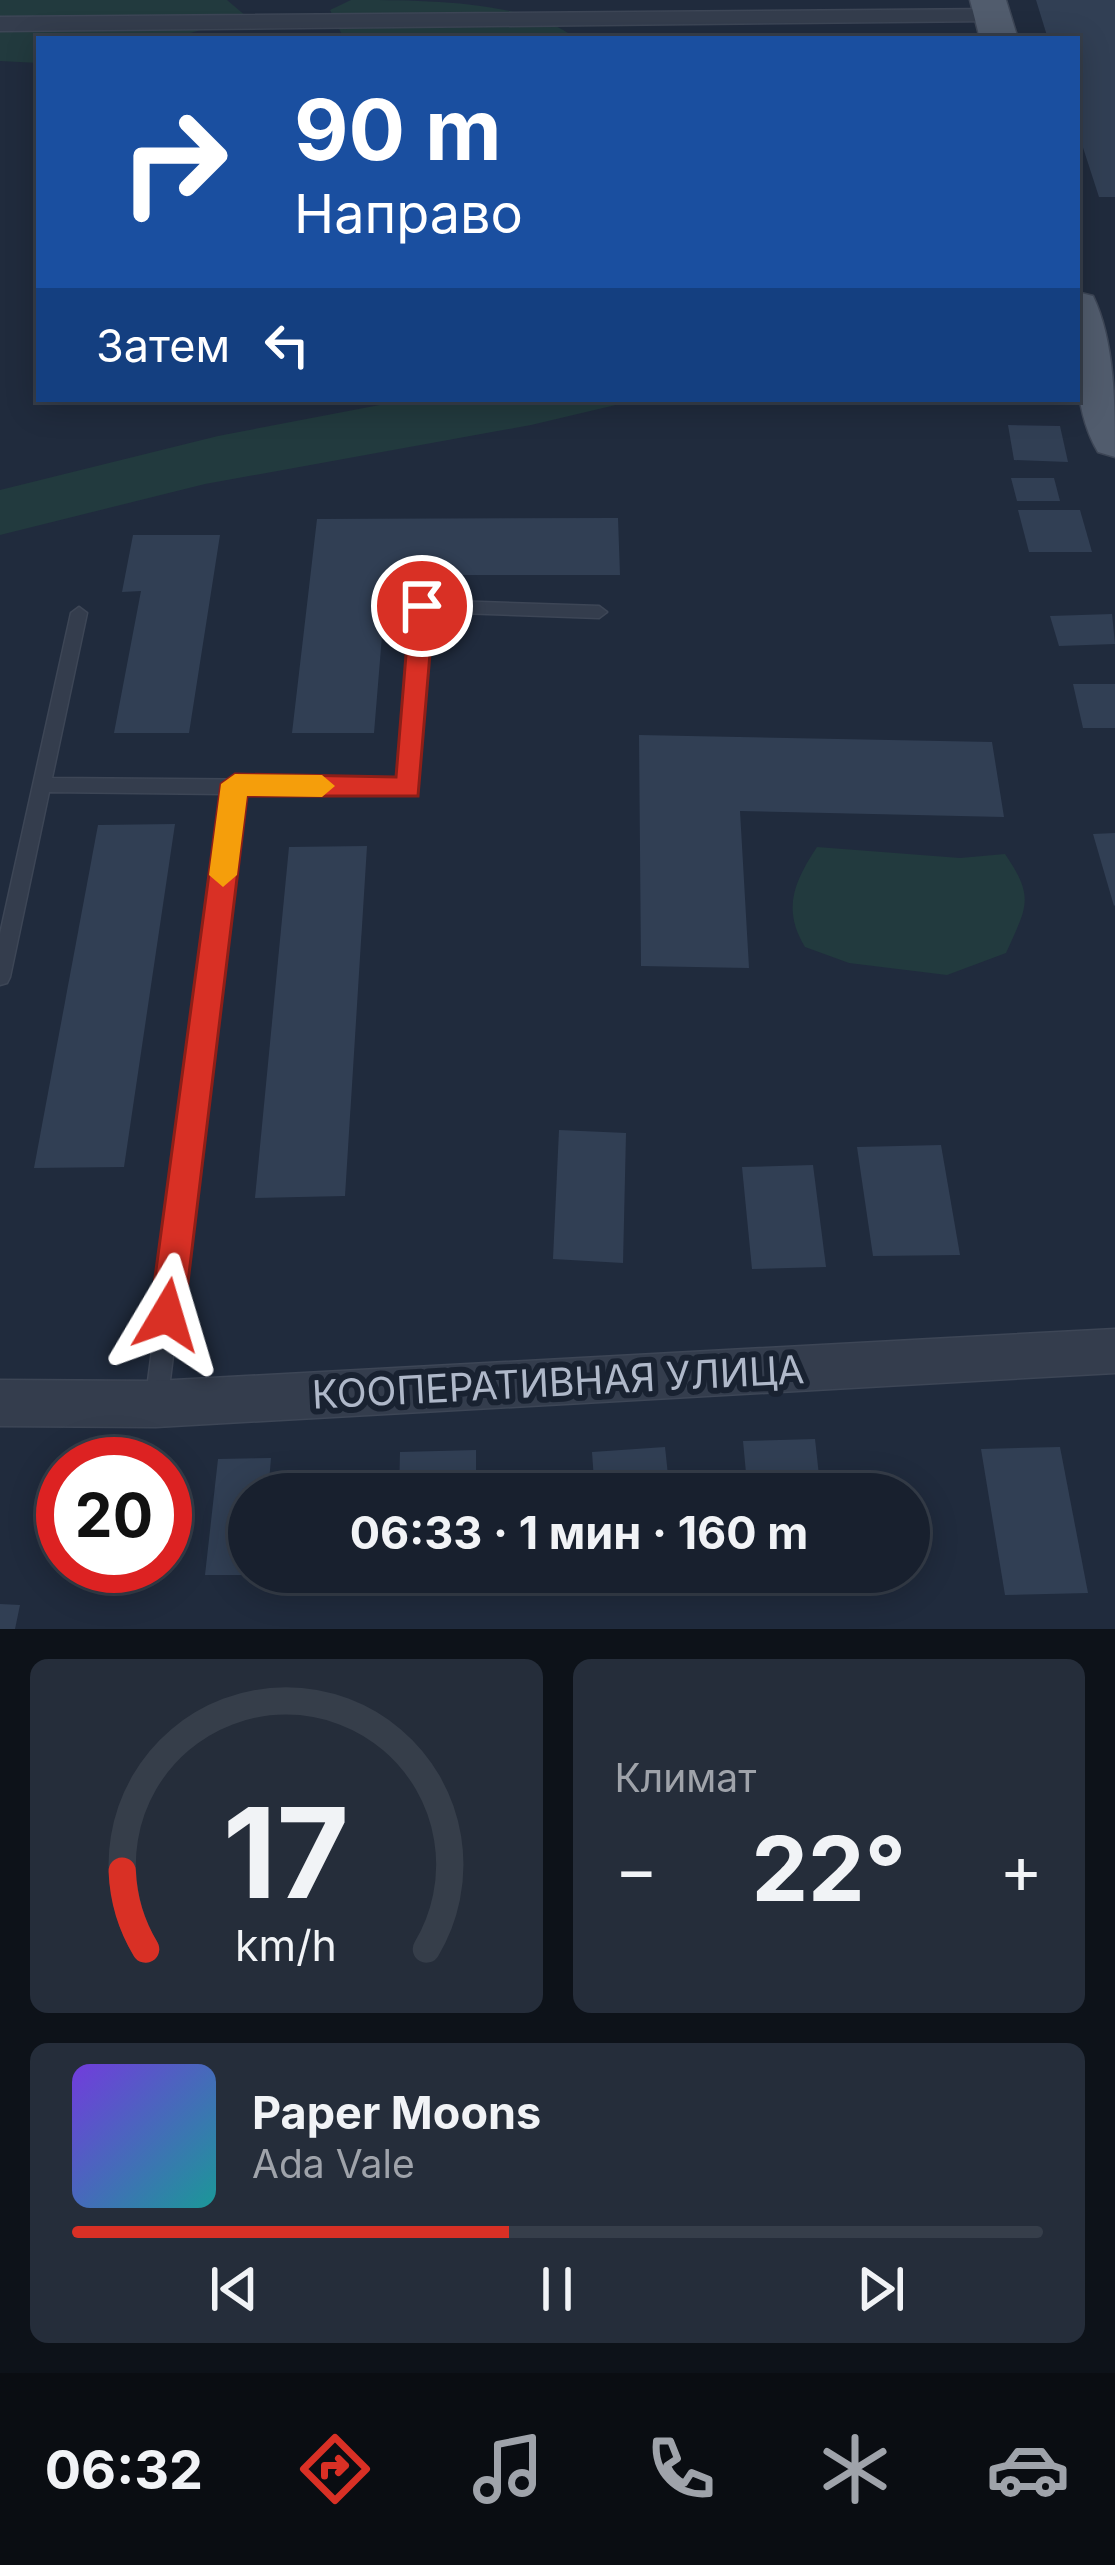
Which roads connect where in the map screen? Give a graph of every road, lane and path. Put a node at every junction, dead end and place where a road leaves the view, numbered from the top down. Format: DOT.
graph roads {
  1 [pos="993,18"];
  2 [pos="0,24"];
  3 [pos="1089,334"];
  4 [pos="1115,441"];
  5 [pos="598,612"];
  6 [pos="79,614"];
  7 [pos="235,784"];
  8 [pos="43,785"];
  9 [pos="0,977"];
  10 [pos="1115,1352"];
  11 [pos="0,1403"];
  12 [pos="156,1404"];
  1 -- 2 [label="street"];
  3 -- 4 [label="main road"];
  5 -- 7 [label="lane"];
  6 -- 8 [label="lane"];
  7 -- 8 [label="lane"];
  7 -- 12 [label="lane"];
  8 -- 9 [label="lane"];
  10 -- 12 [label="street, КООПЕРАТИВНАЯ УЛИЦА"];
  11 -- 12 [label="street, КООПЕРАТИВНАЯ УЛИЦА"];
}
